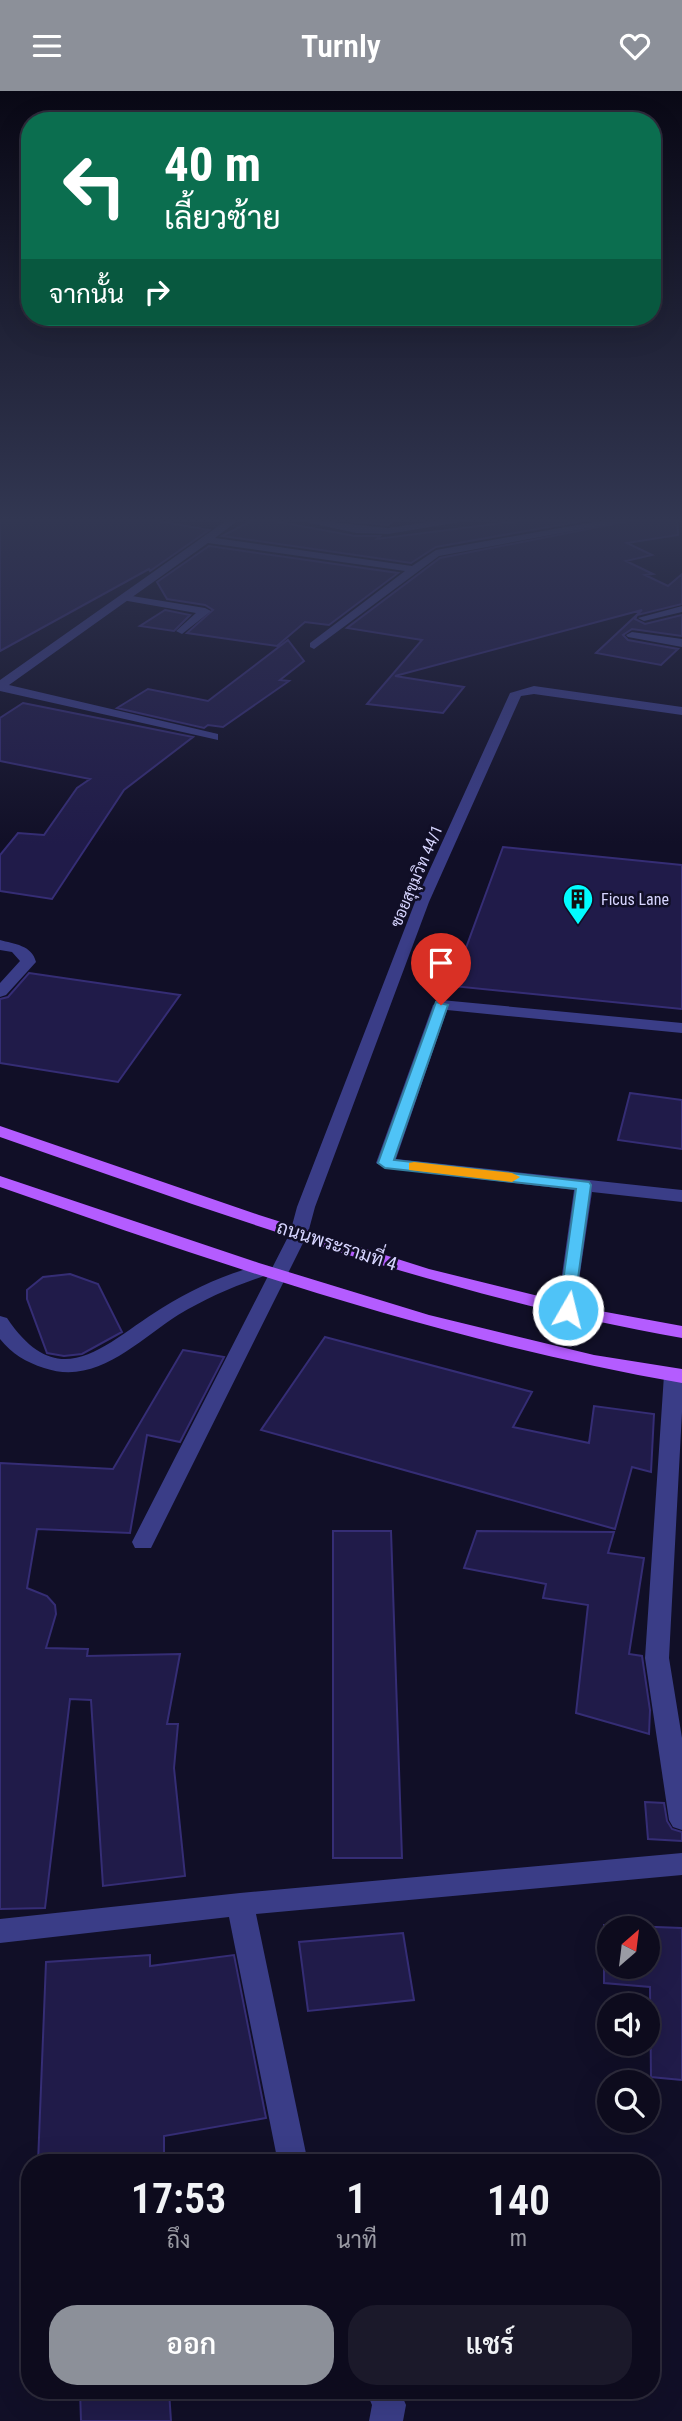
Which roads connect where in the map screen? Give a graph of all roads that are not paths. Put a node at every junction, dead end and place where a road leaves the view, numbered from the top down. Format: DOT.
graph roads {
  1 [pos="87,626"];
  2 [pos="188,626"];
  3 [pos="339,626"];
  4 [pos="182,631"];
  5 [pos="632,635"];
  6 [pos="682,643"];
  7 [pos="314,645"];
  8 [pos="0,687"];
  9 [pos="682,711"];
  10 [pos="213,737"];
  11 [pos="0,945"];
  12 [pos="0,992"];
  13 [pos="682,1028"];
  14 [pos="0,1131"];
  15 [pos="0,1181"];
  16 [pos="584,1185"];
  17 [pos="682,1196"];
  18 [pos="299,1233"];
  19 [pos="270,1274"];
  20 [pos="568,1310"];
  21 [pos="0,1322"];
  22 [pos="682,1332"];
  23 [pos="678,1376"];
  24 [pos="143,1542"];
  25 [pos="682,1820"];
  26 [pos="682,1864"];
  27 [pos="240,1904"];
  28 [pos="0,1931"];
  29 [pos="291,2154"];
  30 [pos="386,2399"];
  31 [pos="386,2421"];
  1 -- 8 [label="street"];
  2 -- 4 [label="street"];
  3 -- 7 [label="street"];
  5 -- 6 [label="street"];
  8 -- 10 [label="street"];
  9 -- 18 [label="street, ซอยสุขุมวิท 44/1"];
  11 -- 12 [label="street"];
  13 -- 16 [label="street"];
  14 -- 18 [label="main road, ถนนพระรามที่ 4"];
  15 -- 19 [label="main road"];
  16 -- 17 [label="street"];
  16 -- 20 [label="street"];
  18 -- 19 [label="street"];
  18 -- 20 [label="main road, ถนนพระรามที่ 4"];
  19 -- 21 [label="street"];
  19 -- 23 [label="main road"];
  19 -- 24 [label="street"];
  20 -- 22 [label="main road, ถนนพระรามที่ 4"];
  23 -- 25 [label="street"];
  26 -- 27 [label="street"];
  27 -- 28 [label="street"];
  27 -- 29 [label="street"];
  30 -- 31 [label="street"];
}
